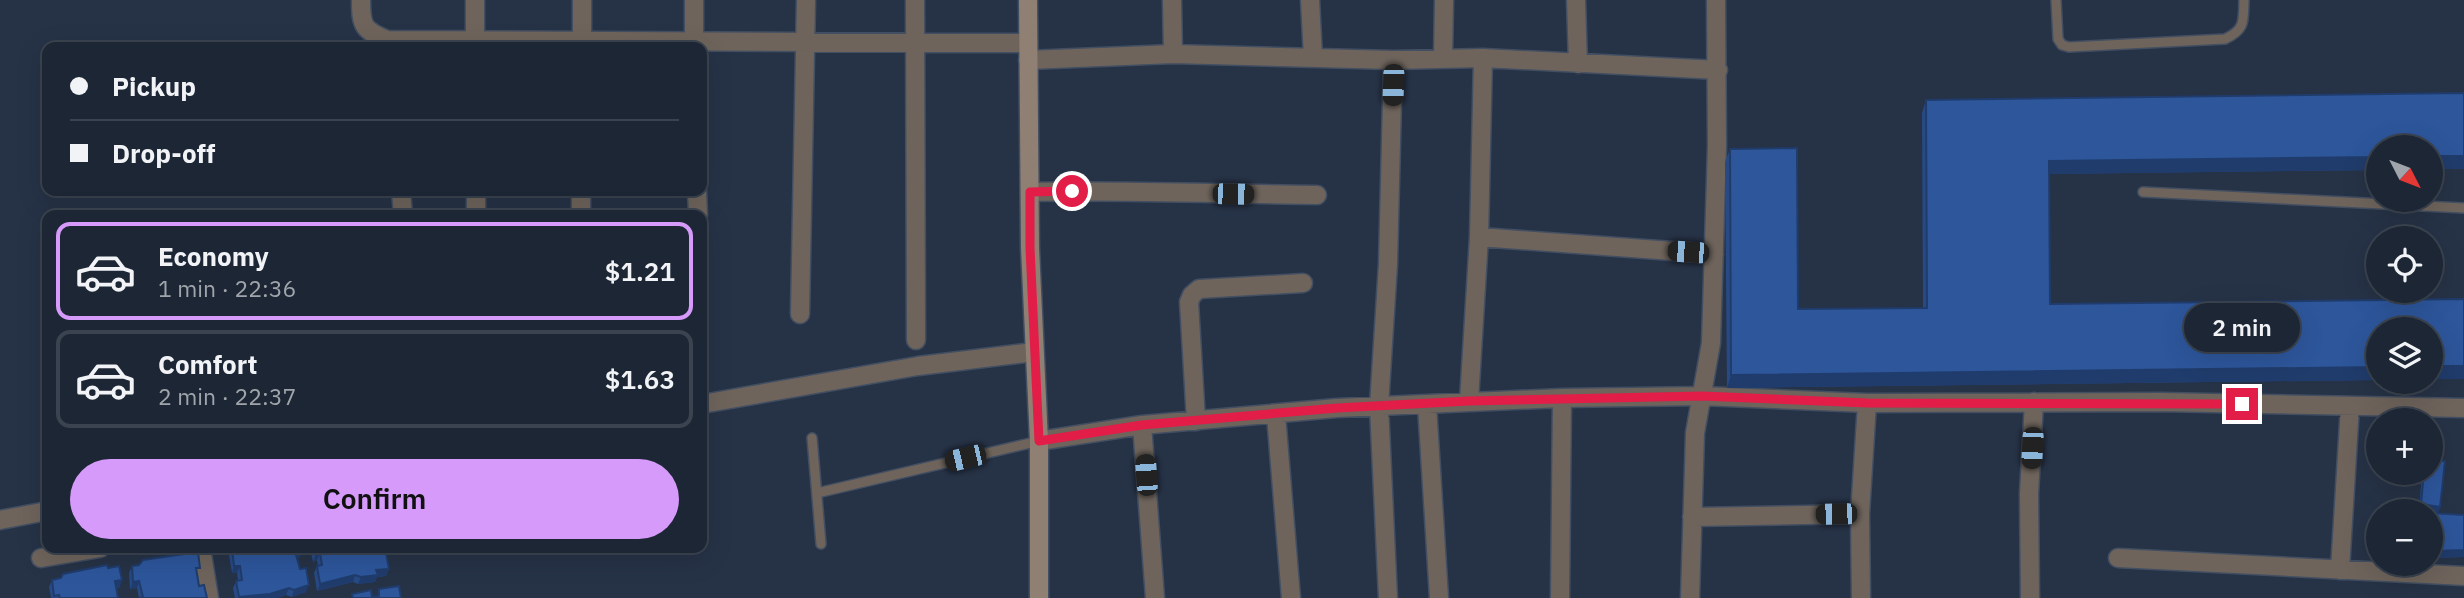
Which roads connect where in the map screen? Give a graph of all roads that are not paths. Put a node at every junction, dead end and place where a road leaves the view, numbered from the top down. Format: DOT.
graph roads {
  1 [pos="361,0"];
  2 [pos="475,0"];
  3 [pos="582,0"];
  4 [pos="694,0"];
  5 [pos="806,0"];
  6 [pos="915,0"];
  7 [pos="1028,0"];
  8 [pos="1172,0"];
  9 [pos="1310,0"];
  10 [pos="1444,0"];
  11 [pos="1576,0"];
  12 [pos="1716,0"];
  13 [pos="2056,0"];
  14 [pos="2244,0"];
  15 [pos="386,42"];
  16 [pos="475,42"];
  17 [pos="582,42"];
  18 [pos="694,42"];
  19 [pos="806,42"];
  20 [pos="915,42"];
  21 [pos="707,44"];
  22 [pos="1028,51"];
  23 [pos="1173,54"];
  24 [pos="1313,57"];
  25 [pos="1483,58"];
  26 [pos="1443,59"];
  27 [pos="1393,60"];
  28 [pos="1578,64"];
  29 [pos="1718,70"];
  30 [pos="1030,192"];
  31 [pos="2143,192"];
  32 [pos="1317,195"];
  33 [pos="2464,208"];
  34 [pos="1479,236"];
  35 [pos="1714,254"];
  36 [pos="1303,283"];
  37 [pos="800,314"];
  38 [pos="916,340"];
  39 [pos="1034,352"];
  40 [pos="1702,396"];
  41 [pos="1562,398"];
  42 [pos="1469,401"];
  43 [pos="2034,402"];
  44 [pos="707,403"];
  45 [pos="1867,403"];
  46 [pos="1427,405"];
  47 [pos="1379,406"];
  48 [pos="2350,406"];
  49 [pos="2464,408"];
  50 [pos="1276,415"];
  51 [pos="1196,421"];
  52 [pos="1142,425"];
  53 [pos="812,438"];
  54 [pos="1039,441"];
  55 [pos="817,492"];
  56 [pos="42,512"];
  57 [pos="1860,514"];
  58 [pos="1692,517"];
  59 [pos="0,520"];
  60 [pos="821,544"];
  61 [pos="70,553"];
  62 [pos="202,553"];
  63 [pos="41,558"];
  64 [pos="2118,558"];
  65 [pos="2340,570"];
  66 [pos="2464,576"];
  67 [pos="209,598"];
  68 [pos="1039,598"];
  69 [pos="1155,598"];
  70 [pos="1291,598"];
  71 [pos="1388,598"];
  72 [pos="1439,598"];
  73 [pos="1559,598"];
  74 [pos="1690,598"];
  75 [pos="1861,598"];
  76 [pos="2030,598"];
  1 -- 15 [label="street"];
  2 -- 16 [label="street"];
  3 -- 17 [label="street"];
  4 -- 18 [label="street"];
  5 -- 19 [label="street"];
  6 -- 20 [label="street"];
  7 -- 22 [label="street"];
  8 -- 23 [label="street"];
  9 -- 24 [label="street"];
  10 -- 26 [label="street"];
  11 -- 28 [label="street"];
  12 -- 29 [label="street"];
  13 -- 14 [label="lane"];
  19 -- 20 [label="street"];
  19 -- 21 [label="street"];
  19 -- 37 [label="street"];
  20 -- 22 [label="street"];
  20 -- 38 [label="street"];
  22 -- 23 [label="street"];
  22 -- 30 [label="street"];
  23 -- 24 [label="street"];
  24 -- 27 [label="street"];
  25 -- 26 [label="street"];
  25 -- 28 [label="street"];
  25 -- 34 [label="street"];
  26 -- 27 [label="street"];
  27 -- 47 [label="street"];
  28 -- 29 [label="street"];
  29 -- 35 [label="street"];
  30 -- 32 [label="street"];
  30 -- 39 [label="street"];
  31 -- 33 [label="lane"];
  34 -- 35 [label="street"];
  34 -- 42 [label="street"];
  35 -- 40 [label="street"];
  36 -- 51 [label="street"];
  39 -- 44 [label="street"];
  39 -- 54 [label="street"];
  40 -- 41 [label="street"];
  40 -- 45 [label="street"];
  40 -- 58 [label="street"];
  41 -- 42 [label="street"];
  41 -- 73 [label="street"];
  42 -- 46 [label="street"];
  43 -- 45 [label="street"];
  43 -- 48 [label="street"];
  43 -- 76 [label="street"];
  45 -- 57 [label="street"];
  46 -- 47 [label="street"];
  46 -- 72 [label="street"];
  47 -- 50 [label="street"];
  47 -- 71 [label="street"];
  48 -- 49 [label="street"];
  48 -- 65 [label="street"];
  50 -- 51 [label="street"];
  50 -- 70 [label="street"];
  51 -- 52 [label="street"];
  52 -- 54 [label="street"];
  52 -- 69 [label="street"];
  53 -- 55 [label="lane"];
  54 -- 55 [label="lane"];
  54 -- 68 [label="street"];
  55 -- 60 [label="lane"];
  56 -- 59 [label="street"];
  57 -- 58 [label="street"];
  57 -- 75 [label="street"];
  58 -- 74 [label="street"];
  61 -- 63 [label="street"];
  62 -- 67 [label="street"];
  64 -- 65 [label="street"];
  65 -- 66 [label="street"];
}
